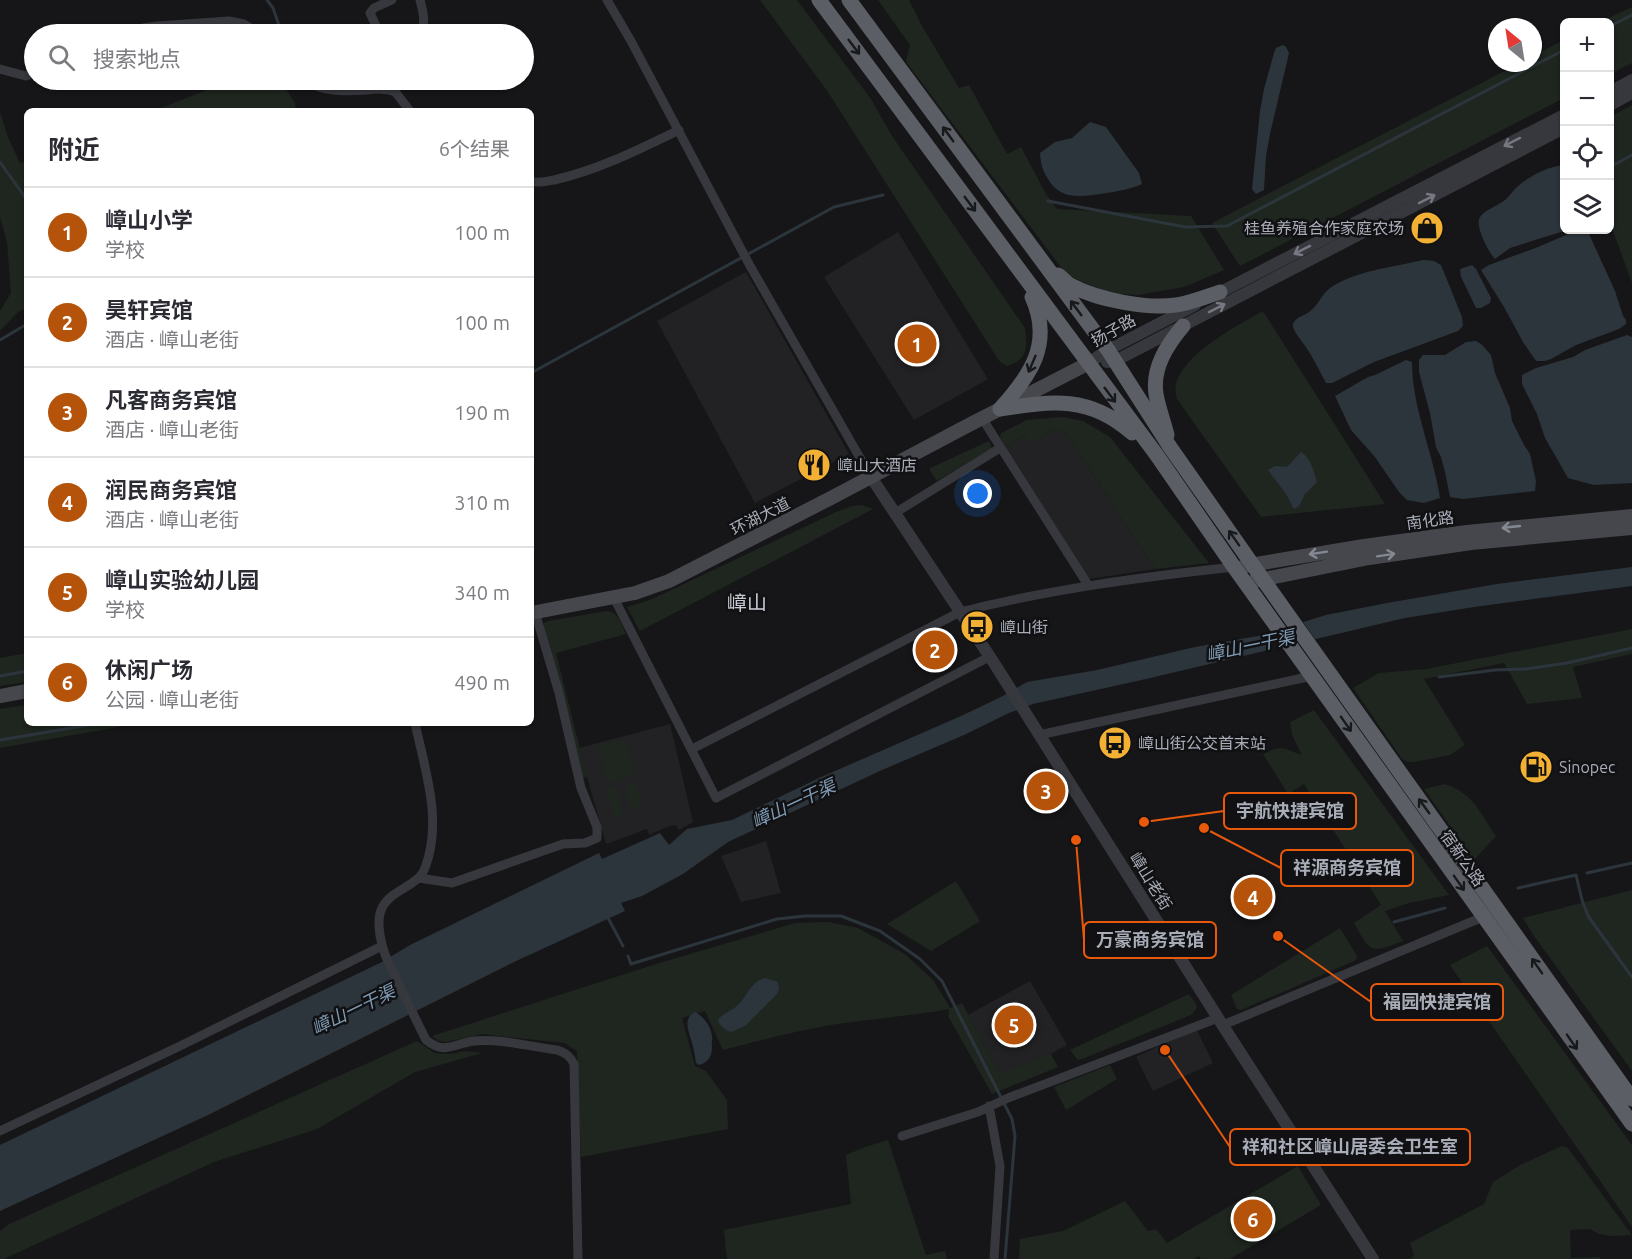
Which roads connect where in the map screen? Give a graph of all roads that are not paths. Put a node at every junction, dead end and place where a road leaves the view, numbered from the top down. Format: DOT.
graph roads {
  1 [pos="392,0"];
  2 [pos="420,0"];
  3 [pos="607,0"];
  4 [pos="819,0"];
  5 [pos="849,0"];
  6 [pos="187,24"];
  7 [pos="244,24"];
  8 [pos="375,24"];
  9 [pos="423,24"];
  10 [pos="0,69"];
  11 [pos="24,75"];
  12 [pos="1632,80"];
  13 [pos="330,90"];
  14 [pos="367,90"];
  15 [pos="391,90"];
  16 [pos="1614,90"];
  17 [pos="396,92"];
  18 [pos="1632,93"];
  19 [pos="1614,103"];
  20 [pos="408,108"];
  21 [pos="1560,117"];
  22 [pos="679,130"];
  23 [pos="1560,130"];
  24 [pos="534,183"];
  25 [pos="1039,258"];
  26 [pos="1019,270"];
  27 [pos="1220,292"];
  28 [pos="1183,326"];
  29 [pos="1111,356"];
  30 [pos="1088,364"];
  31 [pos="1000,409"];
  32 [pos="982,418"];
  33 [pos="1170,447"];
  34 [pos="1000,448"];
  35 [pos="1156,454"];
  36 [pos="872,477"];
  37 [pos="895,513"];
  38 [pos="1632,516"];
  39 [pos="1632,528"];
  40 [pos="1252,564"];
  41 [pos="1234,567"];
  42 [pos="1263,579"];
  43 [pos="1246,582"];
  44 [pos="1088,585"];
  45 [pos="614,598"];
  46 [pos="1273,607"];
  47 [pos="960,612"];
  48 [pos="534,613"];
  49 [pos="534,616"];
  50 [pos="992,660"];
  51 [pos="1319,672"];
  52 [pos="24,692"];
  53 [pos="0,696"];
  54 [pos="416,726"];
  55 [pos="1036,731"];
  56 [pos="692,750"];
  57 [pos="419,878"];
  58 [pos="1483,917"];
  59 [pos="383,949"];
  60 [pos="1220,1021"];
  61 [pos="1632,1099"];
  62 [pos="989,1106"];
  63 [pos="1632,1124"];
  64 [pos="0,1131"];
  65 [pos="902,1136"];
  66 [pos="578,1259"];
  67 [pos="994,1259"];
  68 [pos="1373,1259"];
  1 -- 8 [label="street"];
  2 -- 9 [label="street"];
  3 -- 22 [label="street"];
  4 -- 26 [label="highway, one-way"];
  25 -- 5 [label="highway, one-way"];
  6 -- 7 [label="street"];
  10 -- 11 [label="street"];
  12 -- 16 [label="street"];
  13 -- 14 [label="street"];
  15 -- 17 [label="street"];
  17 -- 20 [label="street"];
  18 -- 19 [label="street"];
  21 -- 27 [label="street, 扬子路, one-way"];
  22 -- 24 [label="street"];
  22 -- 36 [label="street"];
  28 -- 23 [label="street, 扬子路, one-way"];
  25 -- 27 [label="highway"];
  29 -- 25 [label="highway, one-way"];
  26 -- 30 [label="highway"];
  26 -- 31 [label="highway, one-way"];
  27 -- 29 [label="street, 扬子路"];
  28 -- 29 [label="street, 扬子路"];
  28 -- 33 [label="highway"];
  29 -- 30 [label="street, 扬子路"];
  29 -- 33 [label="highway"];
  30 -- 31 [label="main road, 环湖大道"];
  30 -- 35 [label="highway, one-way"];
  31 -- 32 [label="main road, 环湖大道"];
  31 -- 35 [label="highway"];
  32 -- 34 [label="street"];
  32 -- 36 [label="main road, 环湖大道"];
  40 -- 33 [label="highway, one-way"];
  34 -- 37 [label="street"];
  34 -- 44 [label="street"];
  35 -- 41 [label="highway"];
  36 -- 37 [label="street, 嶂山老街"];
  36 -- 45 [label="main road, 环湖大道"];
  37 -- 47 [label="street, 嶂山老街"];
  38 -- 40 [label="main road, 南化路, one-way"];
  42 -- 39 [label="main road, 南化路, one-way"];
  40 -- 41 [label="main road, 南化路"];
  40 -- 42 [label="highway"];
  41 -- 43 [label="highway"];
  41 -- 44 [label="street"];
  42 -- 43 [label="main road, 南化路"];
  42 -- 46 [label="highway"];
  43 -- 46 [label="highway"];
  44 -- 47 [label="street"];
  45 -- 48 [label="main road, 环湖大道"];
  45 -- 56 [label="street"];
  46 -- 51 [label="highway, 宿新公路"];
  47 -- 50 [label="street, 嶂山老街"];
  47 -- 56 [label="street"];
  49 -- 57 [label="street"];
  50 -- 55 [label="street, 嶂山老街"];
  50 -- 56 [label="street"];
  51 -- 55 [label="street"];
  51 -- 58 [label="highway, 宿新公路, one-way"];
  61 -- 51 [label="highway, 宿新公路, one-way"];
  52 -- 53 [label="main road"];
  54 -- 57 [label="street"];
  55 -- 60 [label="street, 嶂山老街"];
  57 -- 59 [label="street"];
  58 -- 60 [label="street"];
  58 -- 63 [label="highway, 宿新公路, one-way"];
  59 -- 64 [label="street"];
  59 -- 66 [label="street"];
  60 -- 62 [label="street"];
  60 -- 68 [label="street, 嶂山老街"];
  62 -- 65 [label="street"];
  62 -- 67 [label="street"];
}
